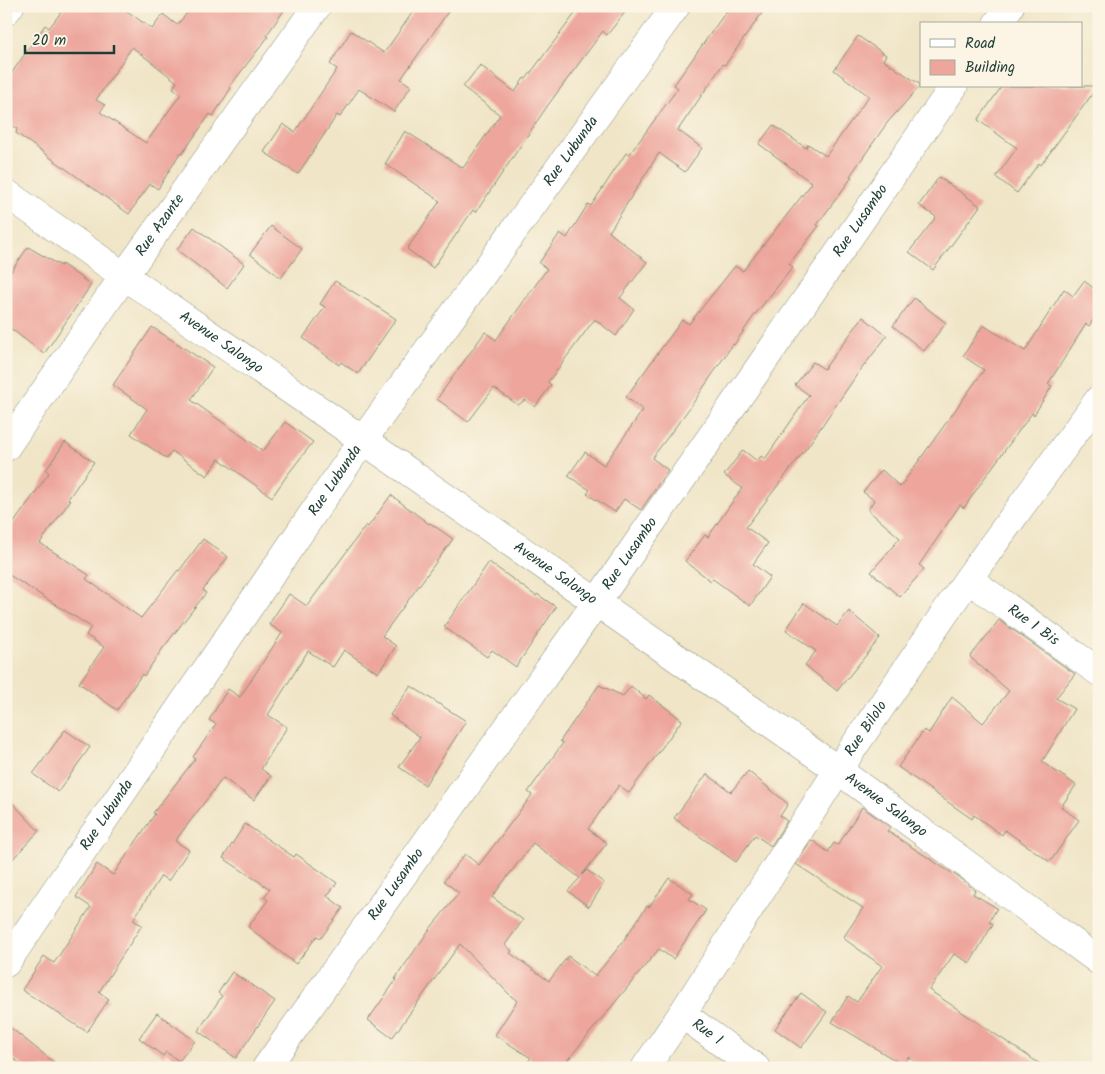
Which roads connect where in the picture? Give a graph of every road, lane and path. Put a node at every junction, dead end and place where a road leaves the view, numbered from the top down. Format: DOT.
graph roads {
  1 [pos="10,6"];
  2 [pos="317,6"];
  3 [pos="676,6"];
  4 [pos="1010,6"];
  5 [pos="6,11"];
  6 [pos="999,22"];
  7 [pos="953,88"];
  8 [pos="6,193"];
  9 [pos="124,276"];
  10 [pos="1096,407"];
  11 [pos="364,440"];
  12 [pos="6,447"];
  13 [pos="968,579"];
  14 [pos="596,603"];
  15 [pos="1099,672"];
  16 [pos="838,770"];
  17 [pos="1099,960"];
  18 [pos="6,963"];
  19 [pos="682,1014"];
  20 [pos="266,1068"];
  21 [pos="645,1068"];
  22 [pos="756,1068"];
  1 -- 5 [label="street"];
  2 -- 9 [label="street, Rue Azante"];
  3 -- 11 [label="street, Rue Lubunda"];
  4 -- 6 [label="street"];
  7 -- 14 [label="street, Rue Lusambo"];
  8 -- 9 [label="street, Avenue Salongo"];
  9 -- 11 [label="street, Avenue Salongo"];
  9 -- 12 [label="street, Rue Azante"];
  10 -- 13 [label="street, Rue Bilolo"];
  11 -- 14 [label="street, Avenue Salongo"];
  11 -- 18 [label="street, Rue Lubunda"];
  13 -- 15 [label="street, Rue 1 Bis"];
  13 -- 16 [label="street, Rue Bilolo"];
  14 -- 16 [label="street, Avenue Salongo"];
  14 -- 20 [label="street, Rue Lusambo"];
  16 -- 17 [label="street, Avenue Salongo"];
  16 -- 19 [label="street, Rue Bilolo"];
  19 -- 21 [label="street, Rue Bilolo"];
  19 -- 22 [label="street, Rue 1"];
}
